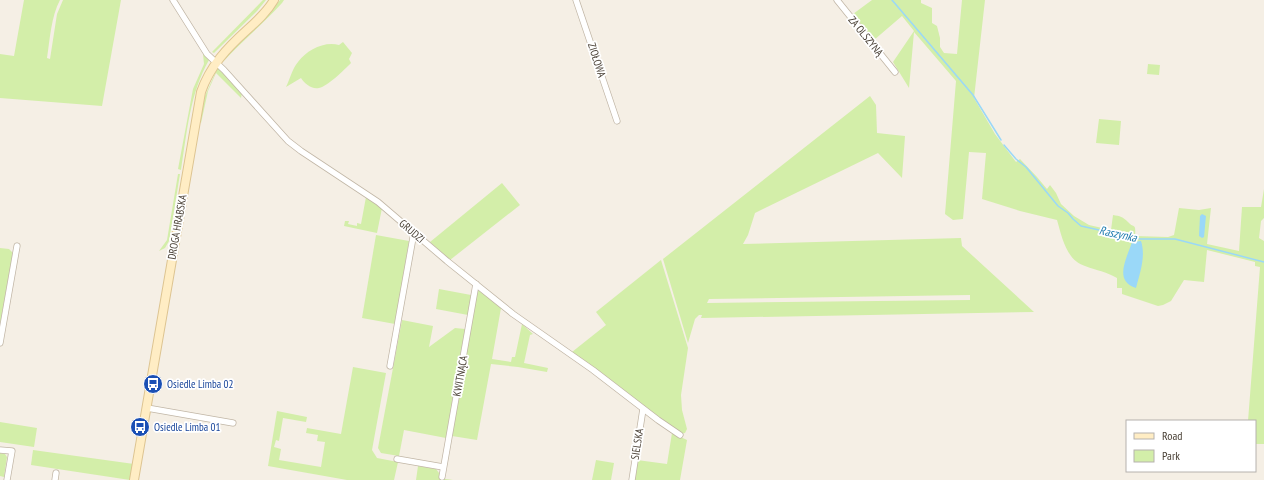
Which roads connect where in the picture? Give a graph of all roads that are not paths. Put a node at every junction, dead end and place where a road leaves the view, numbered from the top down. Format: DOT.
graph roads {
  1 [pos="173,0"];
  2 [pos="274,0"];
  3 [pos="576,0"];
  4 [pos="837,0"];
  5 [pos="216,62"];
  6 [pos="895,72"];
  7 [pos="617,121"];
  8 [pos="414,232"];
  9 [pos="17,246"];
  10 [pos="476,284"];
  11 [pos="0,343"];
  12 [pos="390,366"];
  13 [pos="147,408"];
  14 [pos="642,409"];
  15 [pos="233,423"];
  16 [pos="680,435"];
  17 [pos="0,450"];
  18 [pos="397,458"];
  19 [pos="443,467"];
  20 [pos="56,473"];
  21 [pos="442,477"];
  22 [pos="7,480"];
  23 [pos="55,480"];
  24 [pos="134,480"];
  25 [pos="632,480"];
  1 -- 5 [label="street, GRUDZI"];
  2 -- 5 [label="street, DROGA HRABSKA"];
  3 -- 7 [label="street, ZIOŁOWA"];
  4 -- 6 [label="street, ZA OLSZYNĄ"];
  5 -- 8 [label="street, GRUDZI"];
  5 -- 13 [label="street, DROGA HRABSKA"];
  8 -- 10 [label="street, GRUDZI"];
  8 -- 12 [label="street"];
  9 -- 11 [label="street"];
  10 -- 14 [label="street, GRUDZI"];
  10 -- 19 [label="street, KWITNĄCA"];
  13 -- 15 [label="street"];
  13 -- 24 [label="street, DROGA HRABSKA"];
  14 -- 16 [label="street, GRUDZI"];
  14 -- 25 [label="street, SIELSKA"];
  17 -- 22 [label="street"];
  18 -- 19 [label="street"];
  19 -- 21 [label="street, KWITNĄCA"];
  20 -- 23 [label="street"];
}
